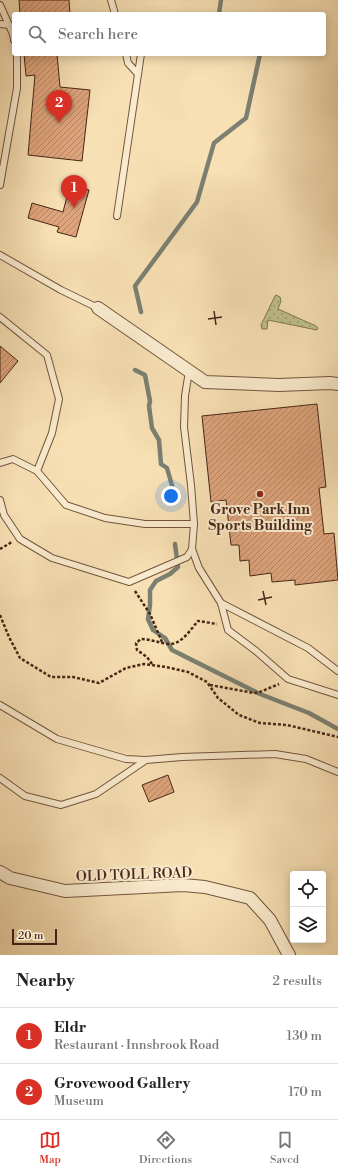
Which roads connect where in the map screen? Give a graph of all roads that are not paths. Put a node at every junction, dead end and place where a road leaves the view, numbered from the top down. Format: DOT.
graph roads {
  1 [pos="111,0"];
  2 [pos="0,5"];
  3 [pos="114,12"];
  4 [pos="0,24"];
  5 [pos="9,25"];
  6 [pos="12,34"];
  7 [pos="16,56"];
  8 [pos="126,56"];
  9 [pos="141,56"];
  10 [pos="138,74"];
  11 [pos="0,185"];
  12 [pos="117,216"];
  13 [pos="0,255"];
  14 [pos="98,308"];
  15 [pos="0,317"];
  16 [pos="189,371"];
  17 [pos="335,381"];
  18 [pos="0,462"];
  19 [pos="37,471"];
  20 [pos="0,500"];
  21 [pos="2,515"];
  22 [pos="194,524"];
  23 [pos="192,549"];
  24 [pos="221,603"];
  25 [pos="338,671"];
  26 [pos="338,695"];
  27 [pos="0,705"];
  28 [pos="146,760"];
  29 [pos="338,772"];
  30 [pos="0,778"];
  31 [pos="0,872"];
  32 [pos="289,955"];
  1 -- 3 [label="lane"];
  2 -- 5 [label="lane"];
  4 -- 5 [label="lane"];
  5 -- 6 [label="lane"];
  7 -- 11 [label="lane"];
  8 -- 10 [label="lane"];
  9 -- 10 [label="lane"];
  10 -- 12 [label="lane"];
  13 -- 14 [label="lane"];
  14 -- 16 [label="street"];
  15 -- 19 [label="lane"];
  16 -- 17 [label="street"];
  16 -- 22 [label="lane"];
  18 -- 19 [label="lane"];
  19 -- 22 [label="lane"];
  20 -- 21 [label="lane"];
  21 -- 23 [label="lane"];
  22 -- 23 [label="lane"];
  23 -- 24 [label="lane"];
  24 -- 25 [label="lane"];
  24 -- 26 [label="lane"];
  27 -- 28 [label="lane"];
  28 -- 29 [label="lane"];
  28 -- 30 [label="lane"];
  31 -- 32 [label="street, OLD TOLL ROAD"];
}
